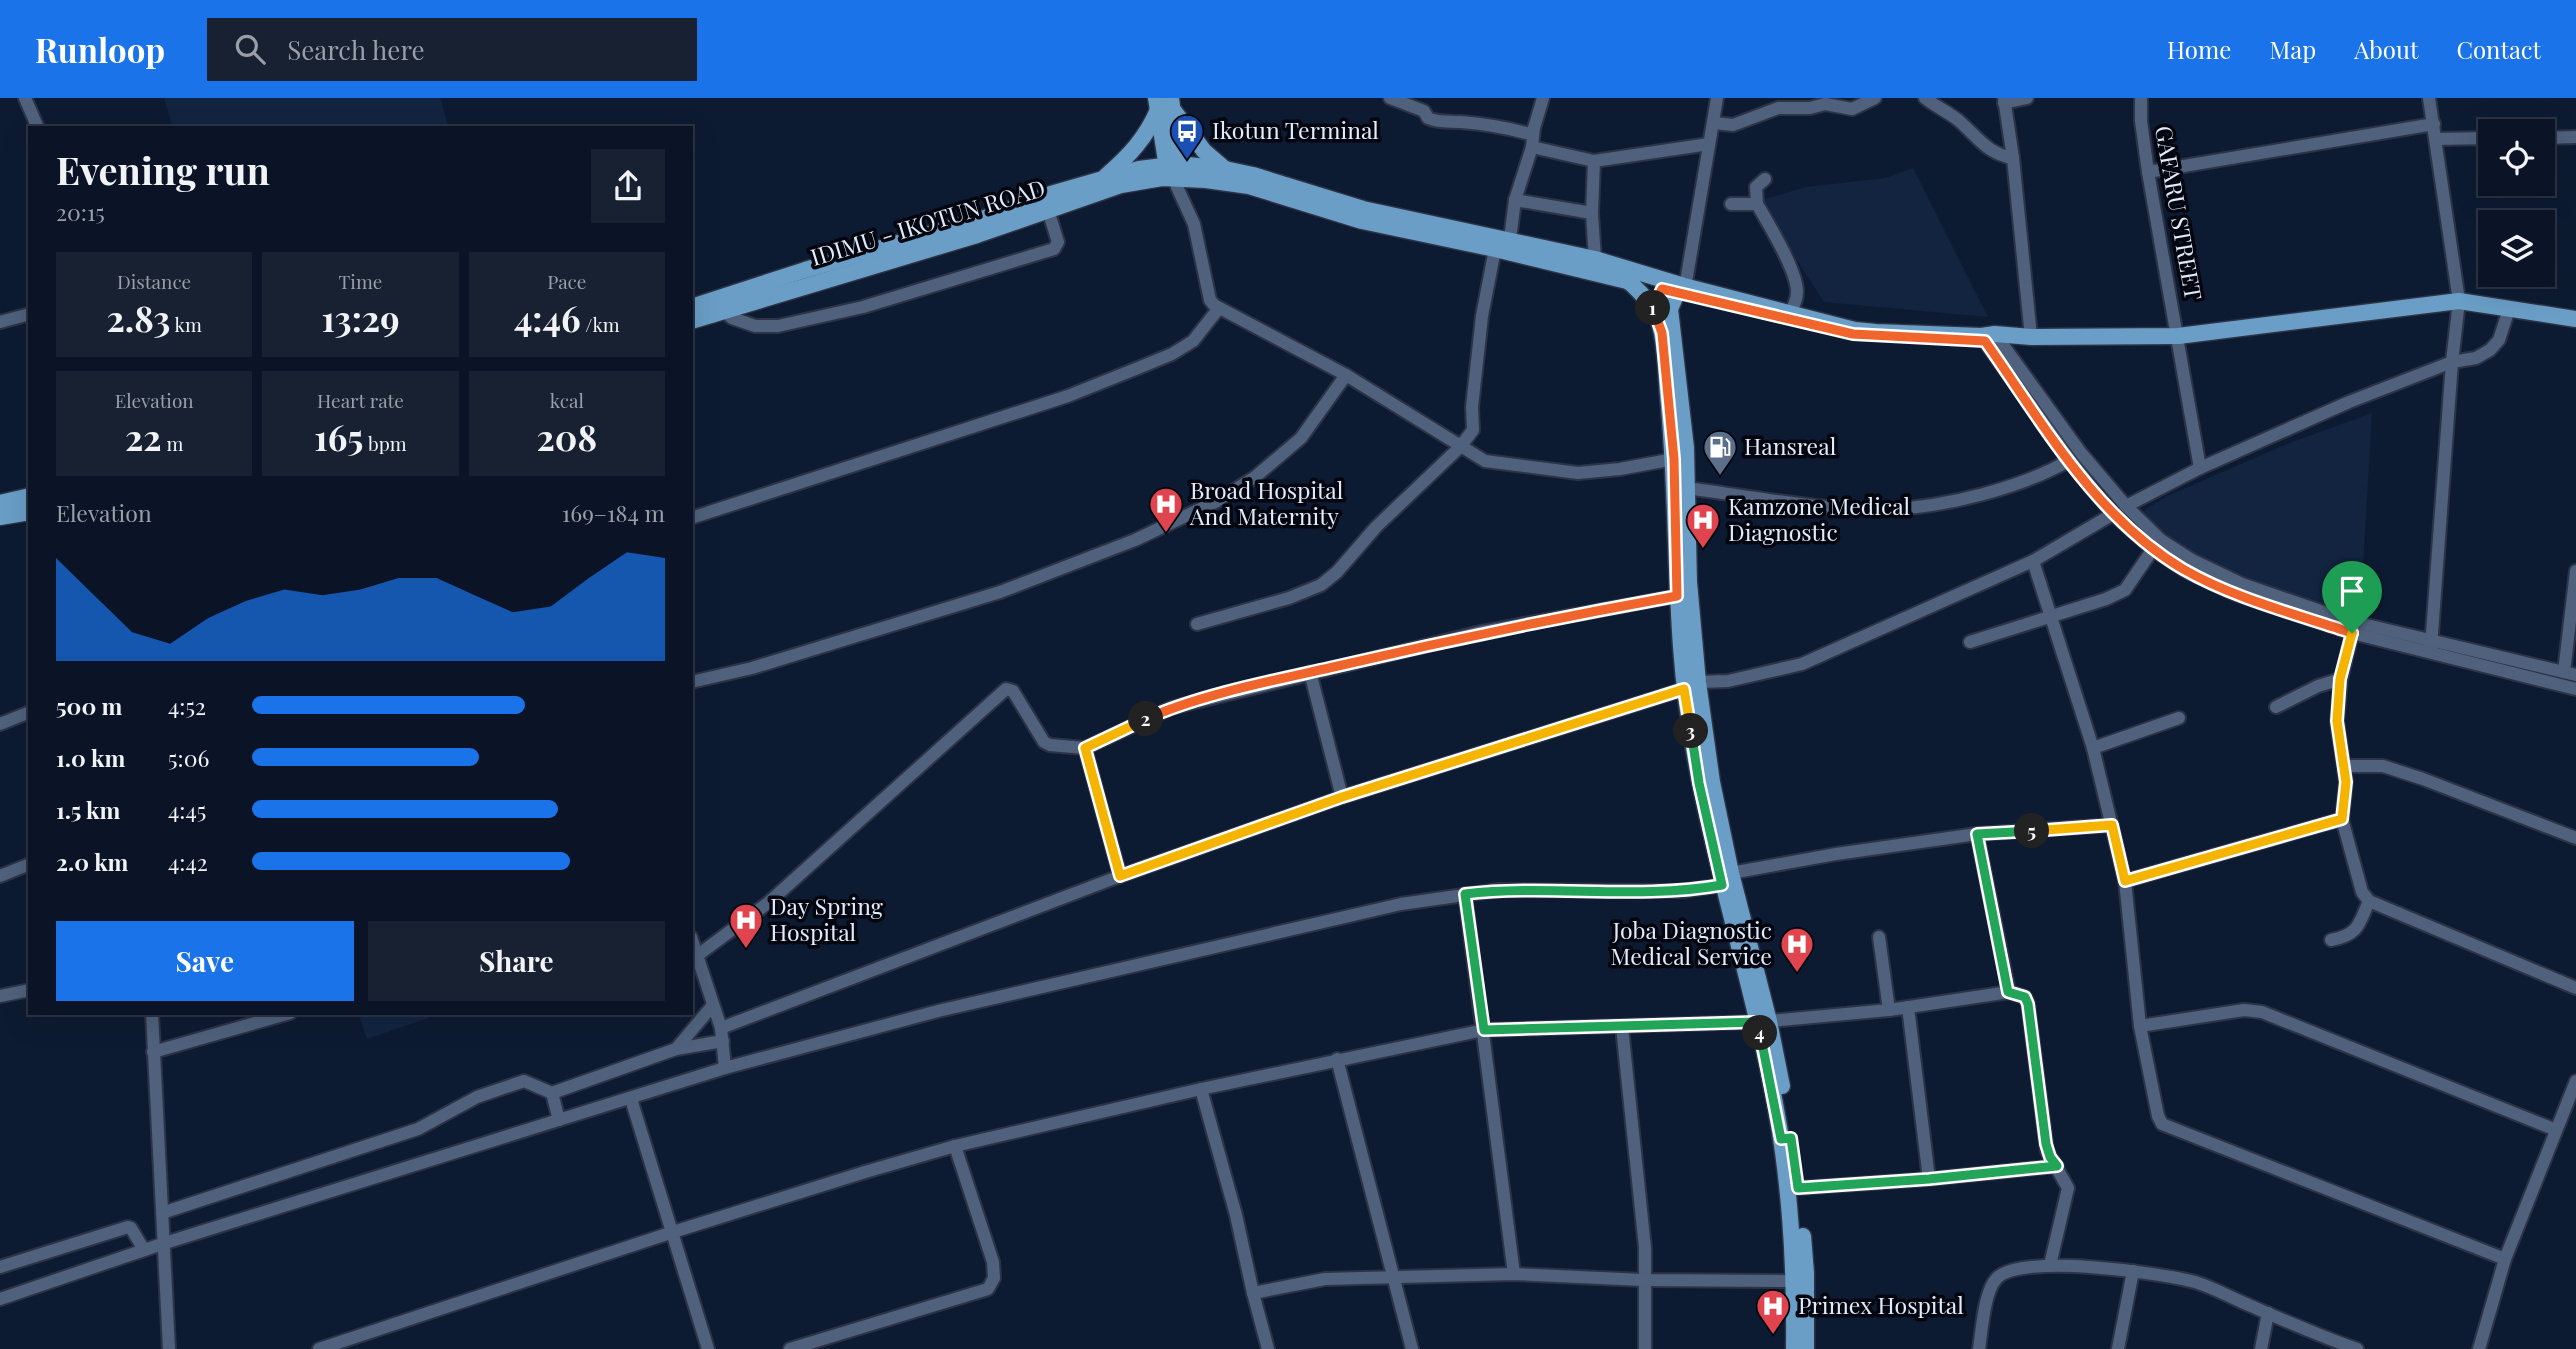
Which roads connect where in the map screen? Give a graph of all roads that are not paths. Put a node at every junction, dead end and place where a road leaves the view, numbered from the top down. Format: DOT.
graph roads {
  1 [pos="25,98"];
  2 [pos="1390,98"];
  3 [pos="1543,98"];
  4 [pos="1717,98"];
  5 [pos="1875,98"];
  6 [pos="1925,98"];
  7 [pos="2027,98"];
  8 [pos="2141,98"];
  9 [pos="2429,98"];
  10 [pos="2004,100"];
  11 [pos="1164,104"];
  12 [pos="1425,105"];
  13 [pos="1714,123"];
  14 [pos="2434,124"];
  15 [pos="37,126"];
  16 [pos="2576,137"];
  17 [pos="2478,138"];
  18 [pos="2555,138"];
  19 [pos="2436,139"];
  20 [pos="1533,141"];
  21 [pos="1709,144"];
  22 [pos="2013,158"];
  23 [pos="1594,161"];
  24 [pos="1225,169"];
  25 [pos="2148,172"];
  26 [pos="1174,174"];
  27 [pos="1103,179"];
  28 [pos="1765,180"];
  29 [pos="1515,200"];
  30 [pos="1731,204"];
  31 [pos="1757,204"];
  32 [pos="1048,210"];
  33 [pos="1592,213"];
  34 [pos="1510,239"];
  35 [pos="1495,249"];
  36 [pos="1595,260"];
  37 [pos="1629,281"];
  38 [pos="1672,287"];
  39 [pos="2459,301"];
  40 [pos="693,306"];
  41 [pos="1652,307"];
  42 [pos="1219,308"];
  43 [pos="2509,309"];
  44 [pos="724,311"];
  45 [pos="1790,313"];
  46 [pos="28,315"];
  47 [pos="2576,319"];
  48 [pos="693,320"];
  49 [pos="0,322"];
  50 [pos="2178,336"];
  51 [pos="1990,337"];
  52 [pos="2024,337"];
  53 [pos="2452,362"];
  54 [pos="1346,375"];
  55 [pos="1460,447"];
  56 [pos="1674,459"];
  57 [pos="2070,460"];
  58 [pos="2200,468"];
  59 [pos="1688,488"];
  60 [pos="28,496"];
  61 [pos="0,503"];
  62 [pos="2126,506"];
  63 [pos="28,512"];
  64 [pos="2113,514"];
  65 [pos="0,517"];
  66 [pos="693,517"];
  67 [pos="2153,549"];
  68 [pos="2033,561"];
  69 [pos="2576,571"];
  70 [pos="1677,596"];
  71 [pos="2052,617"];
  72 [pos="1197,624"];
  73 [pos="2352,633"];
  74 [pos="1970,642"];
  75 [pos="2431,647"];
  76 [pos="1310,672"];
  77 [pos="2570,673"];
  78 [pos="2340,679"];
  79 [pos="693,682"];
  80 [pos="1691,686"];
  81 [pos="2576,689"];
  82 [pos="2276,707"];
  83 [pos="28,713"];
  84 [pos="2179,718"];
  85 [pos="0,724"];
  86 [pos="1085,748"];
  87 [pos="2093,748"];
  88 [pos="2344,766"];
  89 [pos="1342,797"];
  90 [pos="2342,819"];
  91 [pos="2112,825"];
  92 [pos="1977,834"];
  93 [pos="2576,838"];
  94 [pos="28,865"];
  95 [pos="0,876"];
  96 [pos="1120,876"];
  97 [pos="1726,879"];
  98 [pos="2125,881"];
  99 [pos="1465,894"];
  100 [pos="2369,901"];
  101 [pos="1879,937"];
  102 [pos="2331,940"];
  103 [pos="693,942"];
  104 [pos="698,955"];
  105 [pos="2576,988"];
  106 [pos="28,990"];
  107 [pos="2008,992"];
  108 [pos="0,996"];
  109 [pos="713,1004"];
  110 [pos="1908,1007"];
  111 [pos="1889,1010"];
  112 [pos="152,1015"];
  113 [pos="283,1015"];
  114 [pos="1763,1022"];
  115 [pos="2140,1026"];
  116 [pos="1622,1027"];
  117 [pos="1484,1030"];
  118 [pos="722,1034"];
  119 [pos="676,1049"];
  120 [pos="153,1052"];
  121 [pos="1337,1059"];
  122 [pos="725,1068"];
  123 [pos="2576,1081"];
  124 [pos="1201,1089"];
  125 [pos="552,1093"];
  126 [pos="631,1099"];
  127 [pos="559,1120"];
  128 [pos="2556,1130"];
  129 [pos="1786,1138"];
  130 [pos="956,1146"];
  131 [pos="2057,1166"];
  132 [pos="1929,1179"];
  133 [pos="1798,1188"];
  134 [pos="162,1213"];
  135 [pos="673,1232"];
  136 [pos="164,1243"];
  137 [pos="144,1250"];
  138 [pos="2505,1259"];
  139 [pos="2050,1265"];
  140 [pos="0,1267"];
  141 [pos="2133,1271"];
  142 [pos="1514,1274"];
  143 [pos="1392,1277"];
  144 [pos="1643,1280"];
  145 [pos="1795,1281"];
  146 [pos="1253,1293"];
  147 [pos="0,1299"];
  148 [pos="2268,1312"];
  149 [pos="2332,1345"];
  150 [pos="169,1349"];
  151 [pos="319,1349"];
  152 [pos="708,1349"];
  153 [pos="790,1349"];
  154 [pos="1268,1349"];
  155 [pos="1412,1349"];
  156 [pos="1646,1349"];
  157 [pos="1794,1349"];
  158 [pos="1806,1349"];
  159 [pos="1979,1349"];
  160 [pos="2118,1349"];
  161 [pos="2260,1349"];
  162 [pos="2357,1349"];
  163 [pos="2479,1349"];
  1 -- 15 [label="street"];
  2 -- 12 [label="street"];
  3 -- 20 [label="street"];
  4 -- 13 [label="street"];
  5 -- 13 [label="street"];
  6 -- 22 [label="street"];
  7 -- 10 [label="street"];
  8 -- 25 [label="street, GAFARU STREET"];
  9 -- 14 [label="street"];
  10 -- 22 [label="street"];
  11 -- 24 [label="main road"];
  11 -- 26 [label="main road"];
  11 -- 27 [label="main road"];
  12 -- 20 [label="street"];
  13 -- 21 [label="street"];
  14 -- 19 [label="street"];
  14 -- 25 [label="street"];
  16 -- 18 [label="street"];
  17 -- 19 [label="street"];
  19 -- 39 [label="street"];
  20 -- 23 [label="street"];
  20 -- 29 [label="street"];
  21 -- 23 [label="street"];
  21 -- 38 [label="street"];
  22 -- 52 [label="street"];
  23 -- 33 [label="street"];
  24 -- 26 [label="main road"];
  24 -- 34 [label="main road"];
  25 -- 50 [label="street, GAFARU STREET"];
  26 -- 27 [label="main road"];
  26 -- 32 [label="main road, IDIMU - IKOTUN ROAD"];
  26 -- 35 [label="main road"];
  26 -- 42 [label="street"];
  27 -- 40 [label="main road"];
  28 -- 31 [label="street"];
  29 -- 33 [label="street"];
  29 -- 34 [label="street"];
  30 -- 31 [label="street"];
  31 -- 45 [label="street"];
  32 -- 44 [label="main road, IDIMU - IKOTUN ROAD"];
  32 -- 44 [label="street"];
  33 -- 36 [label="street"];
  34 -- 36 [label="main road"];
  35 -- 37 [label="main road"];
  35 -- 55 [label="street"];
  36 -- 38 [label="main road"];
  37 -- 38 [label="main road"];
  37 -- 41 [label="main road"];
  38 -- 41 [label="main road"];
  38 -- 45 [label="main road"];
  38 -- 51 [label="main road"];
  38 -- 59 [label="main road"];
  39 -- 43 [label="main road"];
  39 -- 50 [label="main road"];
  39 -- 53 [label="street"];
  41 -- 56 [label="main road"];
  42 -- 54 [label="street"];
  42 -- 66 [label="street"];
  43 -- 47 [label="main road"];
  43 -- 53 [label="street"];
  44 -- 48 [label="main road, IDIMU - IKOTUN ROAD"];
  45 -- 51 [label="main road"];
  46 -- 49 [label="street"];
  50 -- 52 [label="main road"];
  50 -- 58 [label="street, GAFARU STREET"];
  51 -- 52 [label="main road"];
  51 -- 57 [label="street"];
  51 -- 62 [label="street"];
  53 -- 58 [label="street"];
  53 -- 75 [label="street"];
  54 -- 55 [label="street"];
  54 -- 79 [label="street"];
  55 -- 56 [label="street"];
  55 -- 72 [label="street"];
  56 -- 70 [label="main road"];
  57 -- 59 [label="street"];
  57 -- 64 [label="street"];
  58 -- 62 [label="street"];
  59 -- 80 [label="main road"];
  60 -- 61 [label="main road"];
  62 -- 75 [label="street"];
  63 -- 65 [label="main road"];
  64 -- 67 [label="street"];
  64 -- 68 [label="street"];
  67 -- 71 [label="street"];
  67 -- 73 [label="street"];
  68 -- 71 [label="street"];
  68 -- 80 [label="street"];
  69 -- 77 [label="street"];
  70 -- 76 [label="street"];
  70 -- 80 [label="main road"];
  71 -- 74 [label="street"];
  71 -- 87 [label="street"];
  73 -- 75 [label="street"];
  73 -- 78 [label="street"];
  75 -- 77 [label="street"];
  75 -- 81 [label="street"];
  76 -- 86 [label="street"];
  76 -- 89 [label="street"];
  78 -- 82 [label="street"];
  78 -- 88 [label="street"];
  80 -- 89 [label="street"];
  80 -- 97 [label="main road"];
  83 -- 85 [label="street"];
  84 -- 87 [label="street"];
  86 -- 96 [label="street"];
  86 -- 104 [label="street"];
  87 -- 91 [label="street"];
  88 -- 90 [label="street"];
  88 -- 93 [label="street"];
  89 -- 96 [label="street"];
  90 -- 98 [label="street"];
  90 -- 100 [label="street"];
  91 -- 92 [label="street"];
  91 -- 98 [label="street"];
  92 -- 97 [label="street"];
  92 -- 107 [label="street"];
  94 -- 95 [label="street"];
  96 -- 118 [label="street"];
  97 -- 99 [label="street"];
  97 -- 114 [label="main road"];
  98 -- 115 [label="street"];
  99 -- 117 [label="street"];
  99 -- 122 [label="street"];
  100 -- 102 [label="street"];
  100 -- 105 [label="street"];
  101 -- 111 [label="street"];
  103 -- 104 [label="street"];
  104 -- 109 [label="street"];
  106 -- 108 [label="street"];
  107 -- 110 [label="street"];
  107 -- 131 [label="street"];
  109 -- 118 [label="street"];
  109 -- 119 [label="street"];
  110 -- 111 [label="street"];
  110 -- 132 [label="street"];
  111 -- 114 [label="street"];
  112 -- 120 [label="street"];
  113 -- 120 [label="street"];
  114 -- 116 [label="street"];
  114 -- 129 [label="main road"];
  115 -- 128 [label="street"];
  115 -- 138 [label="street"];
  116 -- 117 [label="street"];
  116 -- 144 [label="street"];
  117 -- 121 [label="street"];
  117 -- 142 [label="street"];
  118 -- 119 [label="street"];
  118 -- 122 [label="street"];
  119 -- 125 [label="street"];
  120 -- 134 [label="street"];
  121 -- 124 [label="street"];
  121 -- 143 [label="street"];
  122 -- 126 [label="street"];
  123 -- 128 [label="street"];
  124 -- 130 [label="street"];
  124 -- 146 [label="street"];
  125 -- 127 [label="street"];
  125 -- 134 [label="street"];
  126 -- 127 [label="street"];
  126 -- 135 [label="street"];
  127 -- 136 [label="street"];
  128 -- 138 [label="street"];
  129 -- 133 [label="main road"];
  129 -- 145 [label="main road"];
  130 -- 135 [label="street"];
  130 -- 153 [label="street"];
  131 -- 132 [label="street"];
  131 -- 139 [label="street"];
  132 -- 133 [label="street"];
  133 -- 158 [label="main road"];
  134 -- 136 [label="street"];
  135 -- 151 [label="street"];
  135 -- 152 [label="street"];
  136 -- 137 [label="street"];
  136 -- 150 [label="street"];
  137 -- 140 [label="street"];
  137 -- 147 [label="street"];
  138 -- 163 [label="street"];
  139 -- 141 [label="street"];
  139 -- 159 [label="street"];
  141 -- 148 [label="street"];
  141 -- 160 [label="street"];
  142 -- 143 [label="street"];
  142 -- 144 [label="street"];
  143 -- 146 [label="street"];
  143 -- 155 [label="street"];
  144 -- 145 [label="street"];
  144 -- 156 [label="street"];
  145 -- 157 [label="main road"];
  146 -- 154 [label="street"];
  148 -- 149 [label="street"];
  148 -- 161 [label="street"];
  149 -- 162 [label="street"];
}
